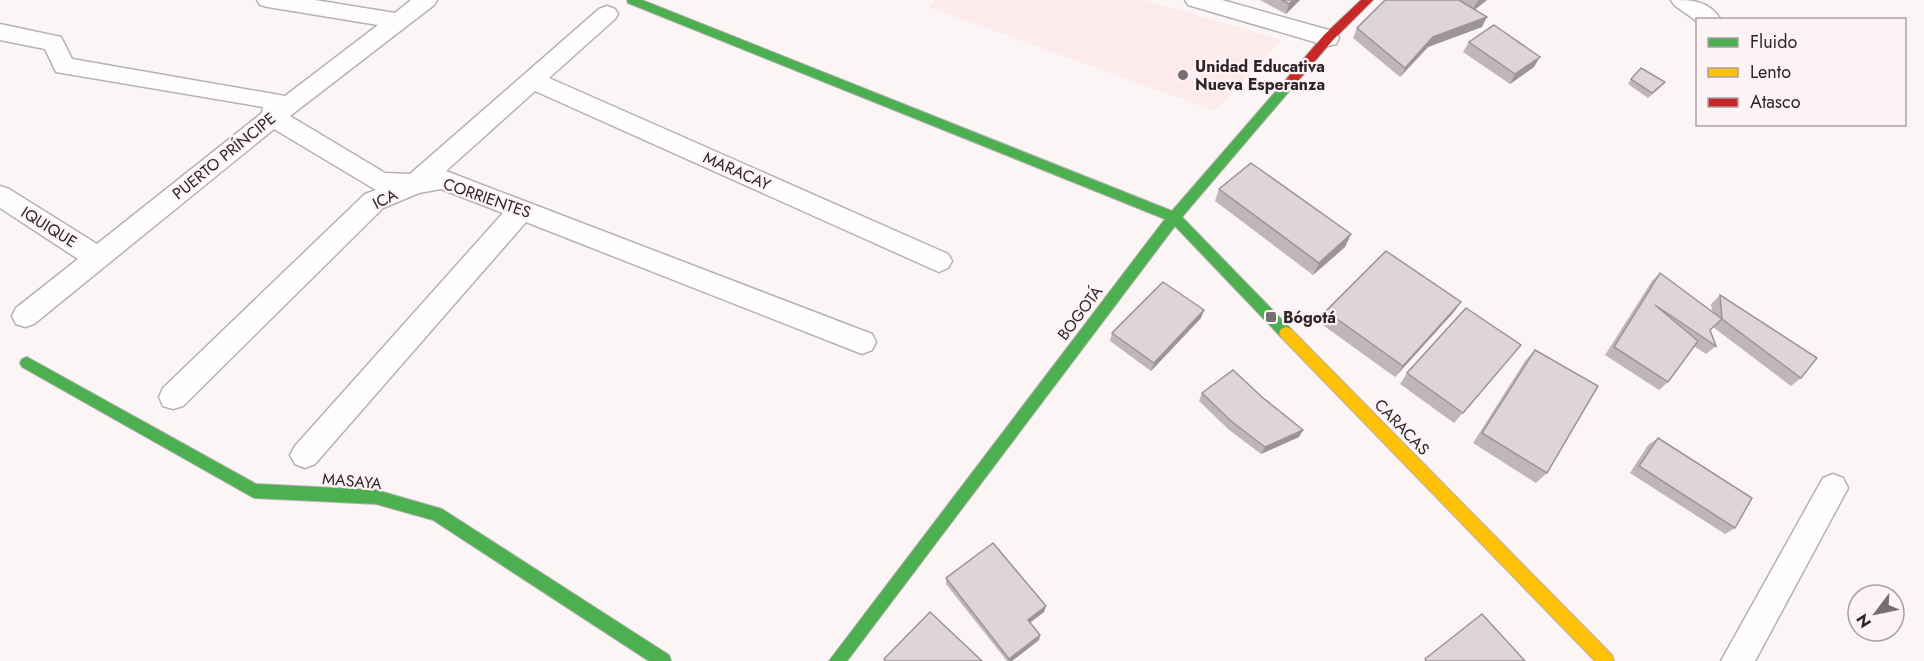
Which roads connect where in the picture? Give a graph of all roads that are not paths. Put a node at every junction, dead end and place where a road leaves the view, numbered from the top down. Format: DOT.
graph roads {
  1 [pos="268,0"];
  2 [pos="426,0"];
  3 [pos="632,0"];
  4 [pos="1196,0"];
  5 [pos="1368,0"];
  6 [pos="1682,0"];
  7 [pos="607,14"];
  8 [pos="1707,18"];
  9 [pos="399,21"];
  10 [pos="0,32"];
  11 [pos="1328,38"];
  12 [pos="534,81"];
  13 [pos="273,117"];
  14 [pos="416,184"];
  15 [pos="0,196"];
  16 [pos="521,210"];
  17 [pos="1174,217"];
  18 [pos="98,258"];
  19 [pos="939,261"];
  20 [pos="25,316"];
  21 [pos="862,342"];
  22 [pos="27,363"];
  23 [pos="173,397"];
  24 [pos="305,455"];
  25 [pos="1833,488"];
  26 [pos="663,661"];
  27 [pos="837,661"];
  28 [pos="1606,661"];
  29 [pos="1737,661"];
  1 -- 9 [label="street"];
  2 -- 9 [label="street, PUERTO PRÍNCIPE"];
  3 -- 17 [label="street"];
  4 -- 11 [label="street"];
  5 -- 11 [label="street, BOGOTÁ"];
  6 -- 8 [label="street"];
  7 -- 12 [label="street, ICA"];
  9 -- 13 [label="street, PUERTO PRÍNCIPE"];
  10 -- 13 [label="street, CORRIENTES"];
  11 -- 17 [label="street, BOGOTÁ"];
  12 -- 14 [label="street, ICA"];
  12 -- 19 [label="street, MARACAY"];
  13 -- 14 [label="street, CORRIENTES"];
  13 -- 18 [label="street, PUERTO PRÍNCIPE"];
  14 -- 16 [label="street, CORRIENTES"];
  14 -- 23 [label="street, ICA"];
  15 -- 18 [label="street, IQUIQUE"];
  16 -- 21 [label="street, CORRIENTES"];
  16 -- 24 [label="street"];
  17 -- 27 [label="street, BOGOTÁ"];
  17 -- 28 [label="street, CARACAS"];
  18 -- 20 [label="street, PUERTO PRÍNCIPE"];
  22 -- 26 [label="street, MASAYA"];
  25 -- 29 [label="street"];
}
